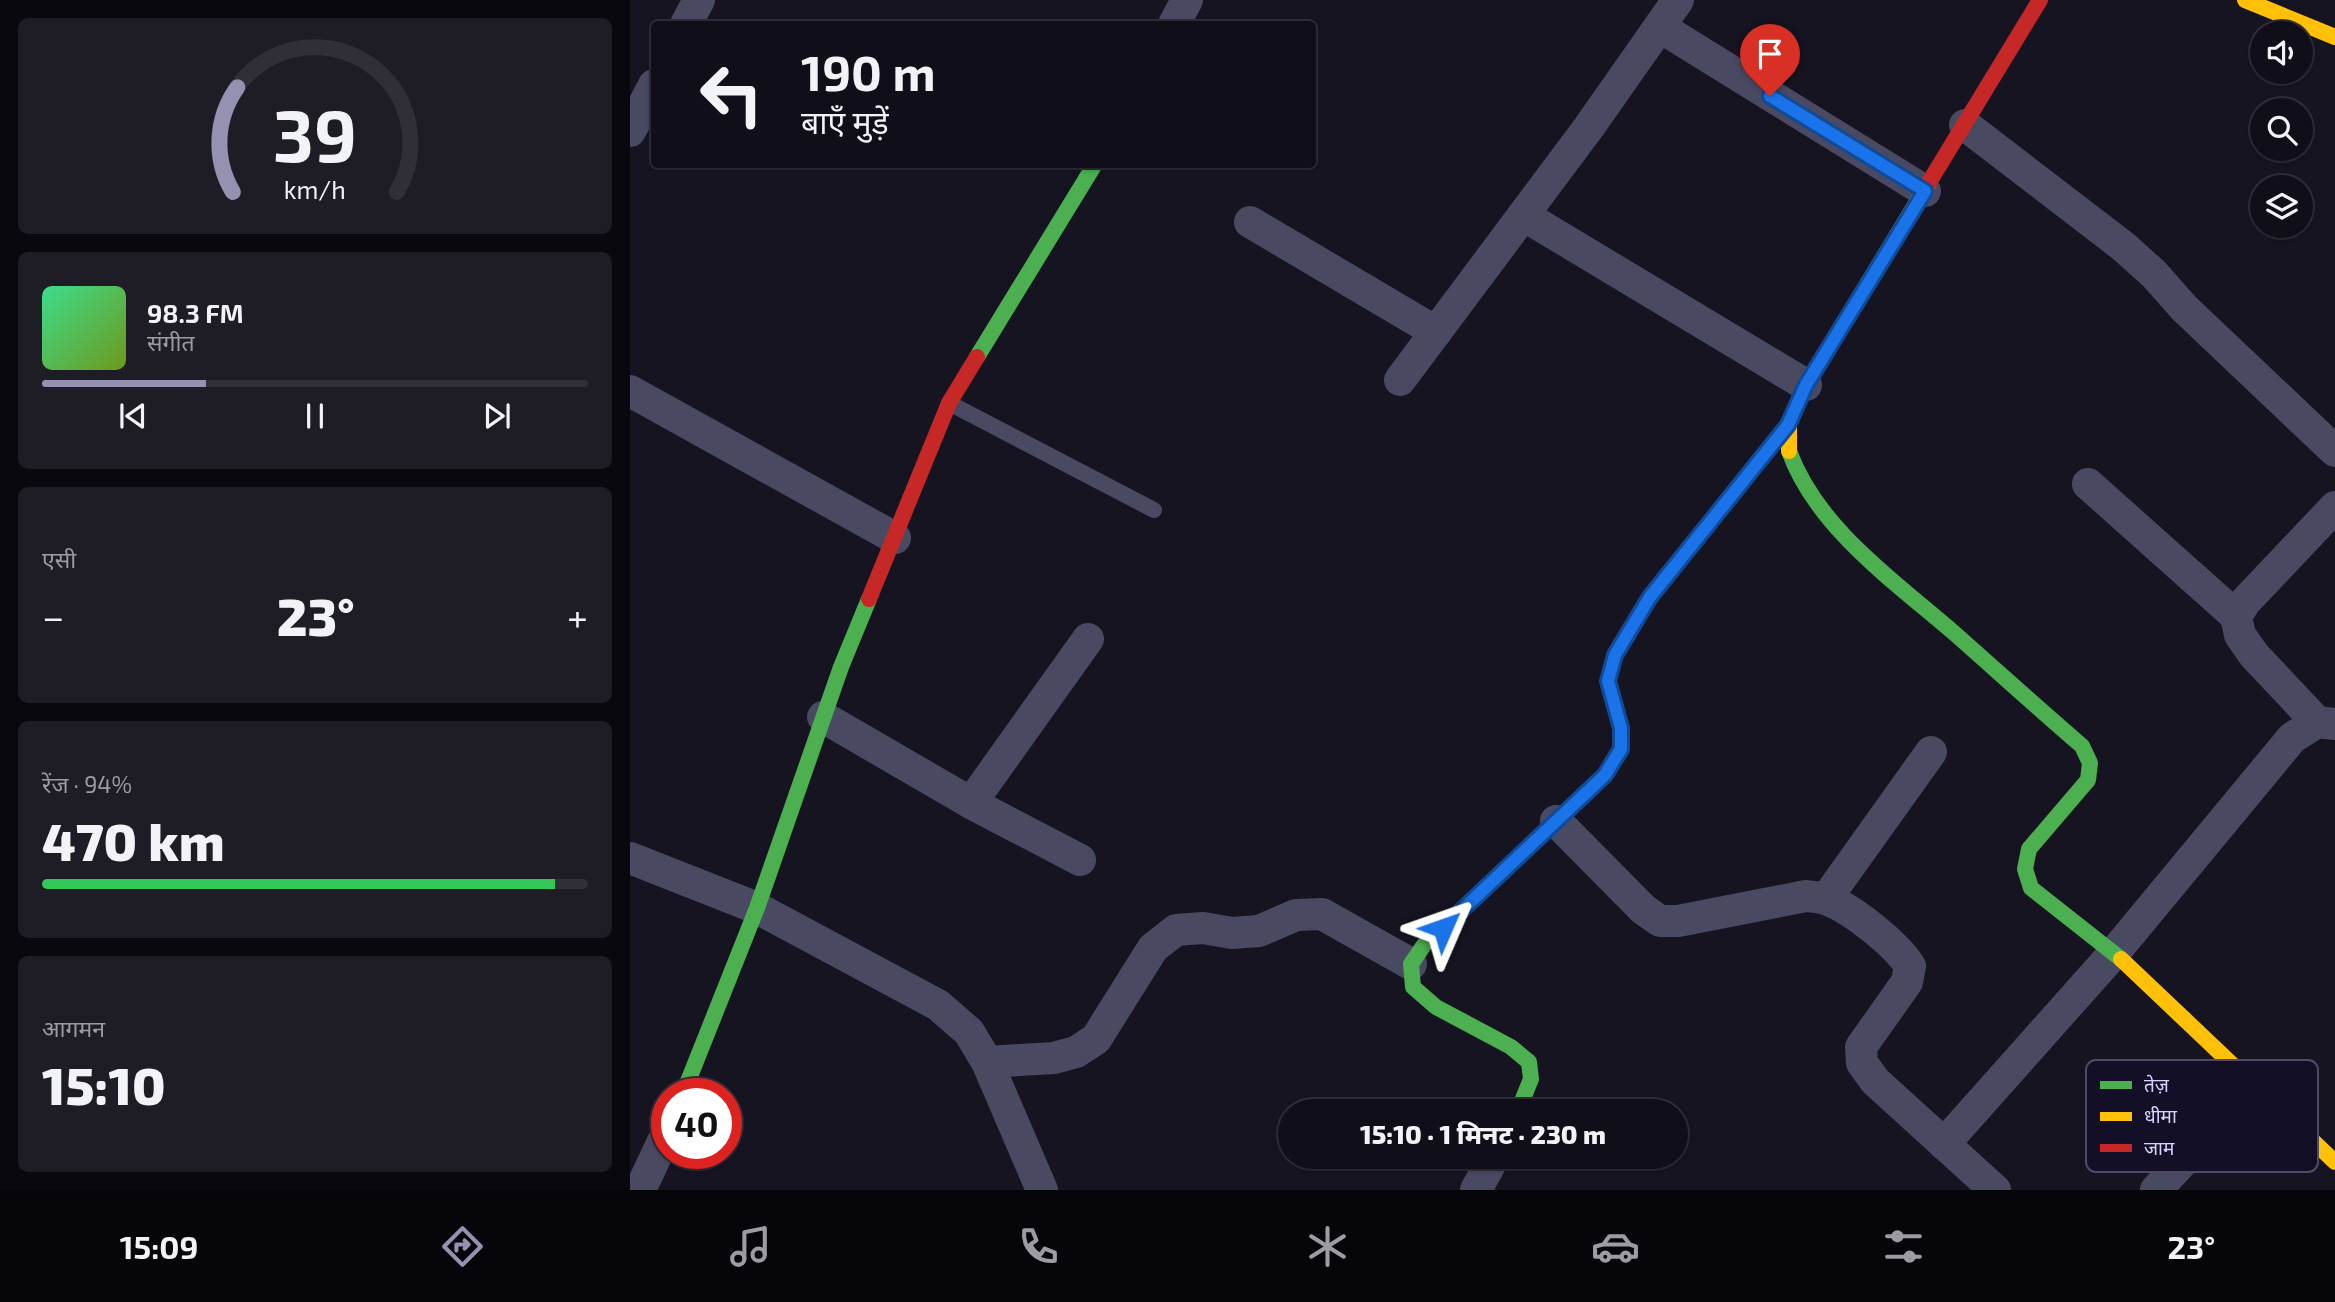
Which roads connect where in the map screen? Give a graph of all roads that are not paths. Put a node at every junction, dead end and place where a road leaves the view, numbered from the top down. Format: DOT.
graph roads {
  1 [pos="699,0"];
  2 [pos="1187,0"];
  3 [pos="1678,0"];
  4 [pos="2040,0"];
  5 [pos="2245,0"];
  6 [pos="688,21"];
  7 [pos="1176,21"];
  8 [pos="1660,27"];
  9 [pos="2333,32"];
  10 [pos="651,91"];
  11 [pos="1965,125"];
  12 [pos="630,131"];
  13 [pos="1093,168"];
  14 [pos="1925,191"];
  15 [pos="1522,215"];
  16 [pos="1250,222"];
  17 [pos="1436,332"];
  18 [pos="1400,380"];
  19 [pos="1806,385"];
  20 [pos="630,391"];
  21 [pos="949,403"];
  22 [pos="1788,425"];
  23 [pos="2335,450"];
  24 [pos="2088,484"];
  25 [pos="2335,507"];
  26 [pos="1154,510"];
  27 [pos="895,538"];
  28 [pos="2236,616"];
  29 [pos="1088,639"];
  30 [pos="823,717"];
  31 [pos="2326,723"];
  32 [pos="1931,752"];
  33 [pos="971,803"];
  34 [pos="1556,821"];
  35 [pos="630,858"];
  36 [pos="1080,860"];
  37 [pos="1826,899"];
  38 [pos="757,908"];
  39 [pos="2114,953"];
  40 [pos="1411,964"];
  41 [pos="2227,1060"];
  42 [pos="987,1062"];
  43 [pos="689,1078"];
  44 [pos="1523,1099"];
  45 [pos="1944,1144"];
  46 [pos="2318,1146"];
  47 [pos="2335,1162"];
  48 [pos="651,1167"];
  49 [pos="1487,1169"];
  50 [pos="2173,1172"];
  51 [pos="640,1190"];
  52 [pos="1042,1190"];
  53 [pos="1476,1190"];
  54 [pos="1995,1190"];
  55 [pos="2156,1190"];
  1 -- 6 [label="street"];
  2 -- 7 [label="street"];
  3 -- 8 [label="street"];
  4 -- 11 [label="main road"];
  5 -- 9 [label="main road"];
  8 -- 14 [label="street"];
  8 -- 15 [label="street"];
  10 -- 12 [label="street"];
  11 -- 14 [label="main road"];
  11 -- 23 [label="street"];
  13 -- 21 [label="main road"];
  14 -- 19 [label="main road"];
  15 -- 17 [label="street"];
  15 -- 19 [label="street"];
  16 -- 17 [label="street"];
  17 -- 18 [label="street"];
  19 -- 22 [label="main road"];
  20 -- 27 [label="street"];
  21 -- 26 [label="lane"];
  21 -- 27 [label="main road"];
  22 -- 34 [label="main road"];
  22 -- 39 [label="main road"];
  24 -- 28 [label="street"];
  25 -- 28 [label="street"];
  27 -- 30 [label="main road"];
  28 -- 31 [label="street"];
  29 -- 33 [label="street"];
  30 -- 33 [label="street"];
  30 -- 38 [label="main road"];
  31 -- 39 [label="street"];
  32 -- 37 [label="street"];
  33 -- 36 [label="street"];
  34 -- 37 [label="street"];
  34 -- 40 [label="main road"];
  35 -- 38 [label="street"];
  37 -- 45 [label="street"];
  38 -- 42 [label="street"];
  38 -- 43 [label="main road"];
  39 -- 41 [label="main road"];
  39 -- 45 [label="street"];
  40 -- 42 [label="street"];
  40 -- 44 [label="main road"];
  42 -- 52 [label="street"];
  45 -- 54 [label="street"];
  46 -- 47 [label="main road"];
  48 -- 51 [label="street"];
  49 -- 53 [label="street"];
  50 -- 55 [label="street"];
}
